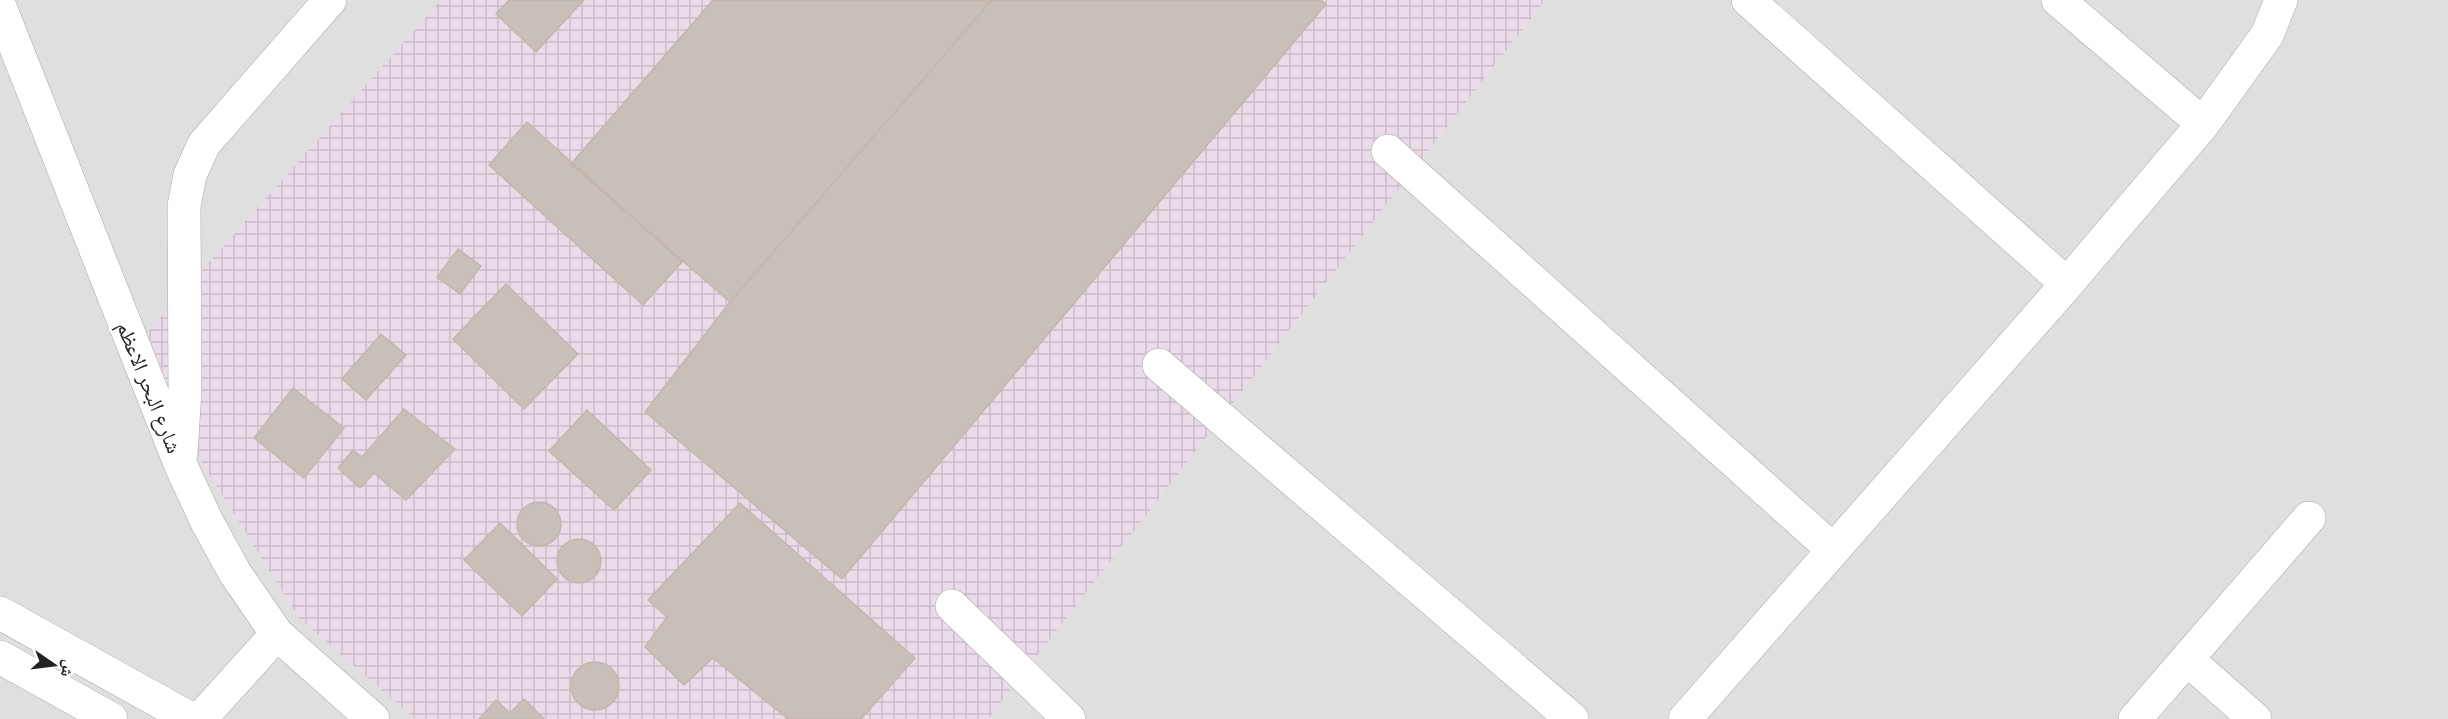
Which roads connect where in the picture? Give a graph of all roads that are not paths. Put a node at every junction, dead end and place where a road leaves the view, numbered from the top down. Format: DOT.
graph roads {
  1 [pos="330,0"];
  2 [pos="1748,0"];
  3 [pos="2058,0"];
  4 [pos="2281,0"];
  5 [pos="0,8"];
  6 [pos="2204,124"];
  7 [pos="1388,151"];
  8 [pos="2067,284"];
  9 [pos="1159,365"];
  10 [pos="181,465"];
  11 [pos="2309,518"];
  12 [pos="1832,549"];
  13 [pos="952,606"];
  14 [pos="0,613"];
  15 [pos="277,634"];
  16 [pos="0,657"];
  17 [pos="2187,659"];
  18 [pos="111,719"];
  19 [pos="191,719"];
  20 [pos="200,719"];
  21 [pos="373,719"];
  22 [pos="1069,719"];
  23 [pos="1572,719"];
  24 [pos="1684,719"];
  25 [pos="2135,719"];
  26 [pos="2255,719"];
  1 -- 10 [label="street"];
  2 -- 8 [label="street"];
  3 -- 6 [label="street"];
  4 -- 6 [label="street"];
  5 -- 10 [label="street, شارع البحر الاعظم"];
  6 -- 8 [label="street"];
  7 -- 12 [label="street"];
  8 -- 12 [label="street"];
  9 -- 23 [label="street"];
  10 -- 15 [label="street, شارع البحر الاعظم"];
  11 -- 17 [label="street"];
  12 -- 24 [label="street"];
  13 -- 22 [label="street"];
  14 -- 19 [label="street"];
  15 -- 20 [label="street"];
  15 -- 21 [label="street, شارع البحر الاعظم"];
  16 -- 18 [label="street"];
  17 -- 25 [label="street"];
  17 -- 26 [label="street"];
}
